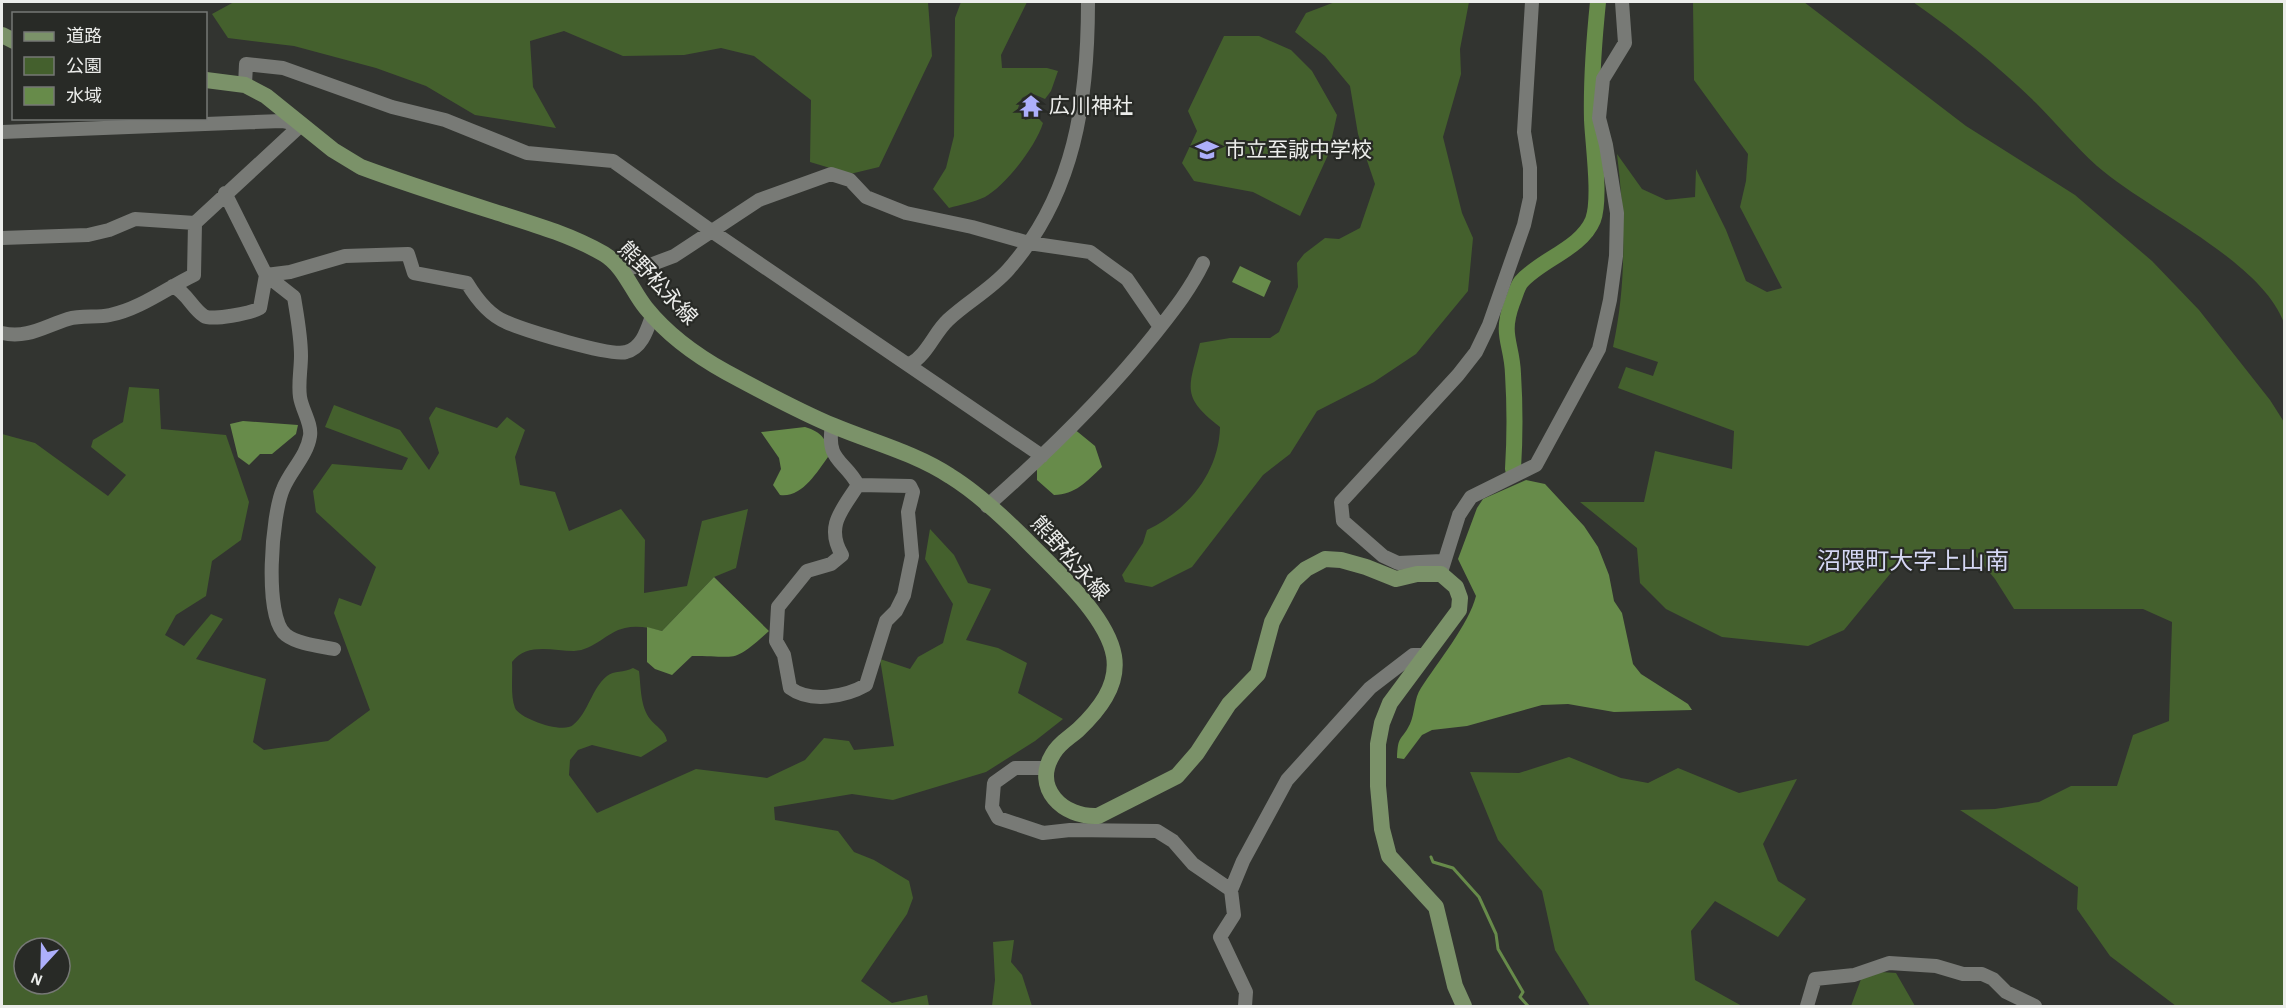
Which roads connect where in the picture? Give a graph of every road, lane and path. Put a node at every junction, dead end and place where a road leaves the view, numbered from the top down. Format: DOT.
graph roads {
  1 [pos="1088,2"];
  2 [pos="1532,2"];
  3 [pos="1622,2"];
  4 [pos="207,80"];
  5 [pos="245,86"];
  6 [pos="301,125"];
  7 [pos="2,132"];
  8 [pos="225,193"];
  9 [pos="195,223"];
  10 [pos="710,230"];
  11 [pos="2,238"];
  12 [pos="1029,243"];
  13 [pos="1203,263"];
  14 [pos="620,269"];
  15 [pos="266,275"];
  16 [pos="173,286"];
  17 [pos="652,316"];
  18 [pos="1160,327"];
  19 [pos="2,333"];
  20 [pos="910,364"];
  21 [pos="832,425"];
  22 [pos="1042,456"];
  23 [pos="858,485"];
  24 [pos="987,506"];
  25 [pos="1442,568"];
  26 [pos="334,649"];
  27 [pos="1426,655"];
  28 [pos="1047,768"];
  29 [pos="1070,821"];
  30 [pos="1230,890"];
  31 [pos="1245,1006"];
  32 [pos="1464,1006"];
  33 [pos="1807,1006"];
  34 [pos="2035,1006"];
  1 -- 12 [label="street"];
  2 -- 25 [label="street"];
  3 -- 25 [label="street"];
  4 -- 5 [label="main road, 熊野松永線"];
  5 -- 6 [label="main road, 熊野松永線"];
  5 -- 10 [label="street"];
  6 -- 7 [label="street"];
  6 -- 8 [label="street"];
  6 -- 14 [label="main road, 熊野松永線"];
  8 -- 9 [label="street"];
  8 -- 15 [label="street"];
  9 -- 11 [label="street"];
  9 -- 16 [label="street"];
  10 -- 12 [label="street"];
  10 -- 14 [label="street"];
  10 -- 20 [label="street"];
  12 -- 18 [label="street"];
  12 -- 20 [label="street"];
  13 -- 18 [label="street"];
  14 -- 17 [label="main road, 熊野松永線"];
  15 -- 16 [label="street"];
  15 -- 17 [label="street"];
  15 -- 26 [label="street"];
  16 -- 19 [label="street"];
  17 -- 21 [label="main road, 熊野松永線"];
  18 -- 22 [label="street"];
  20 -- 22 [label="street"];
  21 -- 23 [label="street"];
  21 -- 24 [label="main road, 熊野松永線"];
  22 -- 24 [label="street"];
  23 -- 23 [label="street"];
  24 -- 28 [label="main road, 熊野松永線"];
  25 -- 27 [label="main road"];
  25 -- 29 [label="main road"];
  27 -- 30 [label="street"];
  27 -- 32 [label="main road"];
  28 -- 29 [label="main road"];
  28 -- 29 [label="street"];
  29 -- 30 [label="street"];
  30 -- 31 [label="street"];
  33 -- 34 [label="street"];
}
